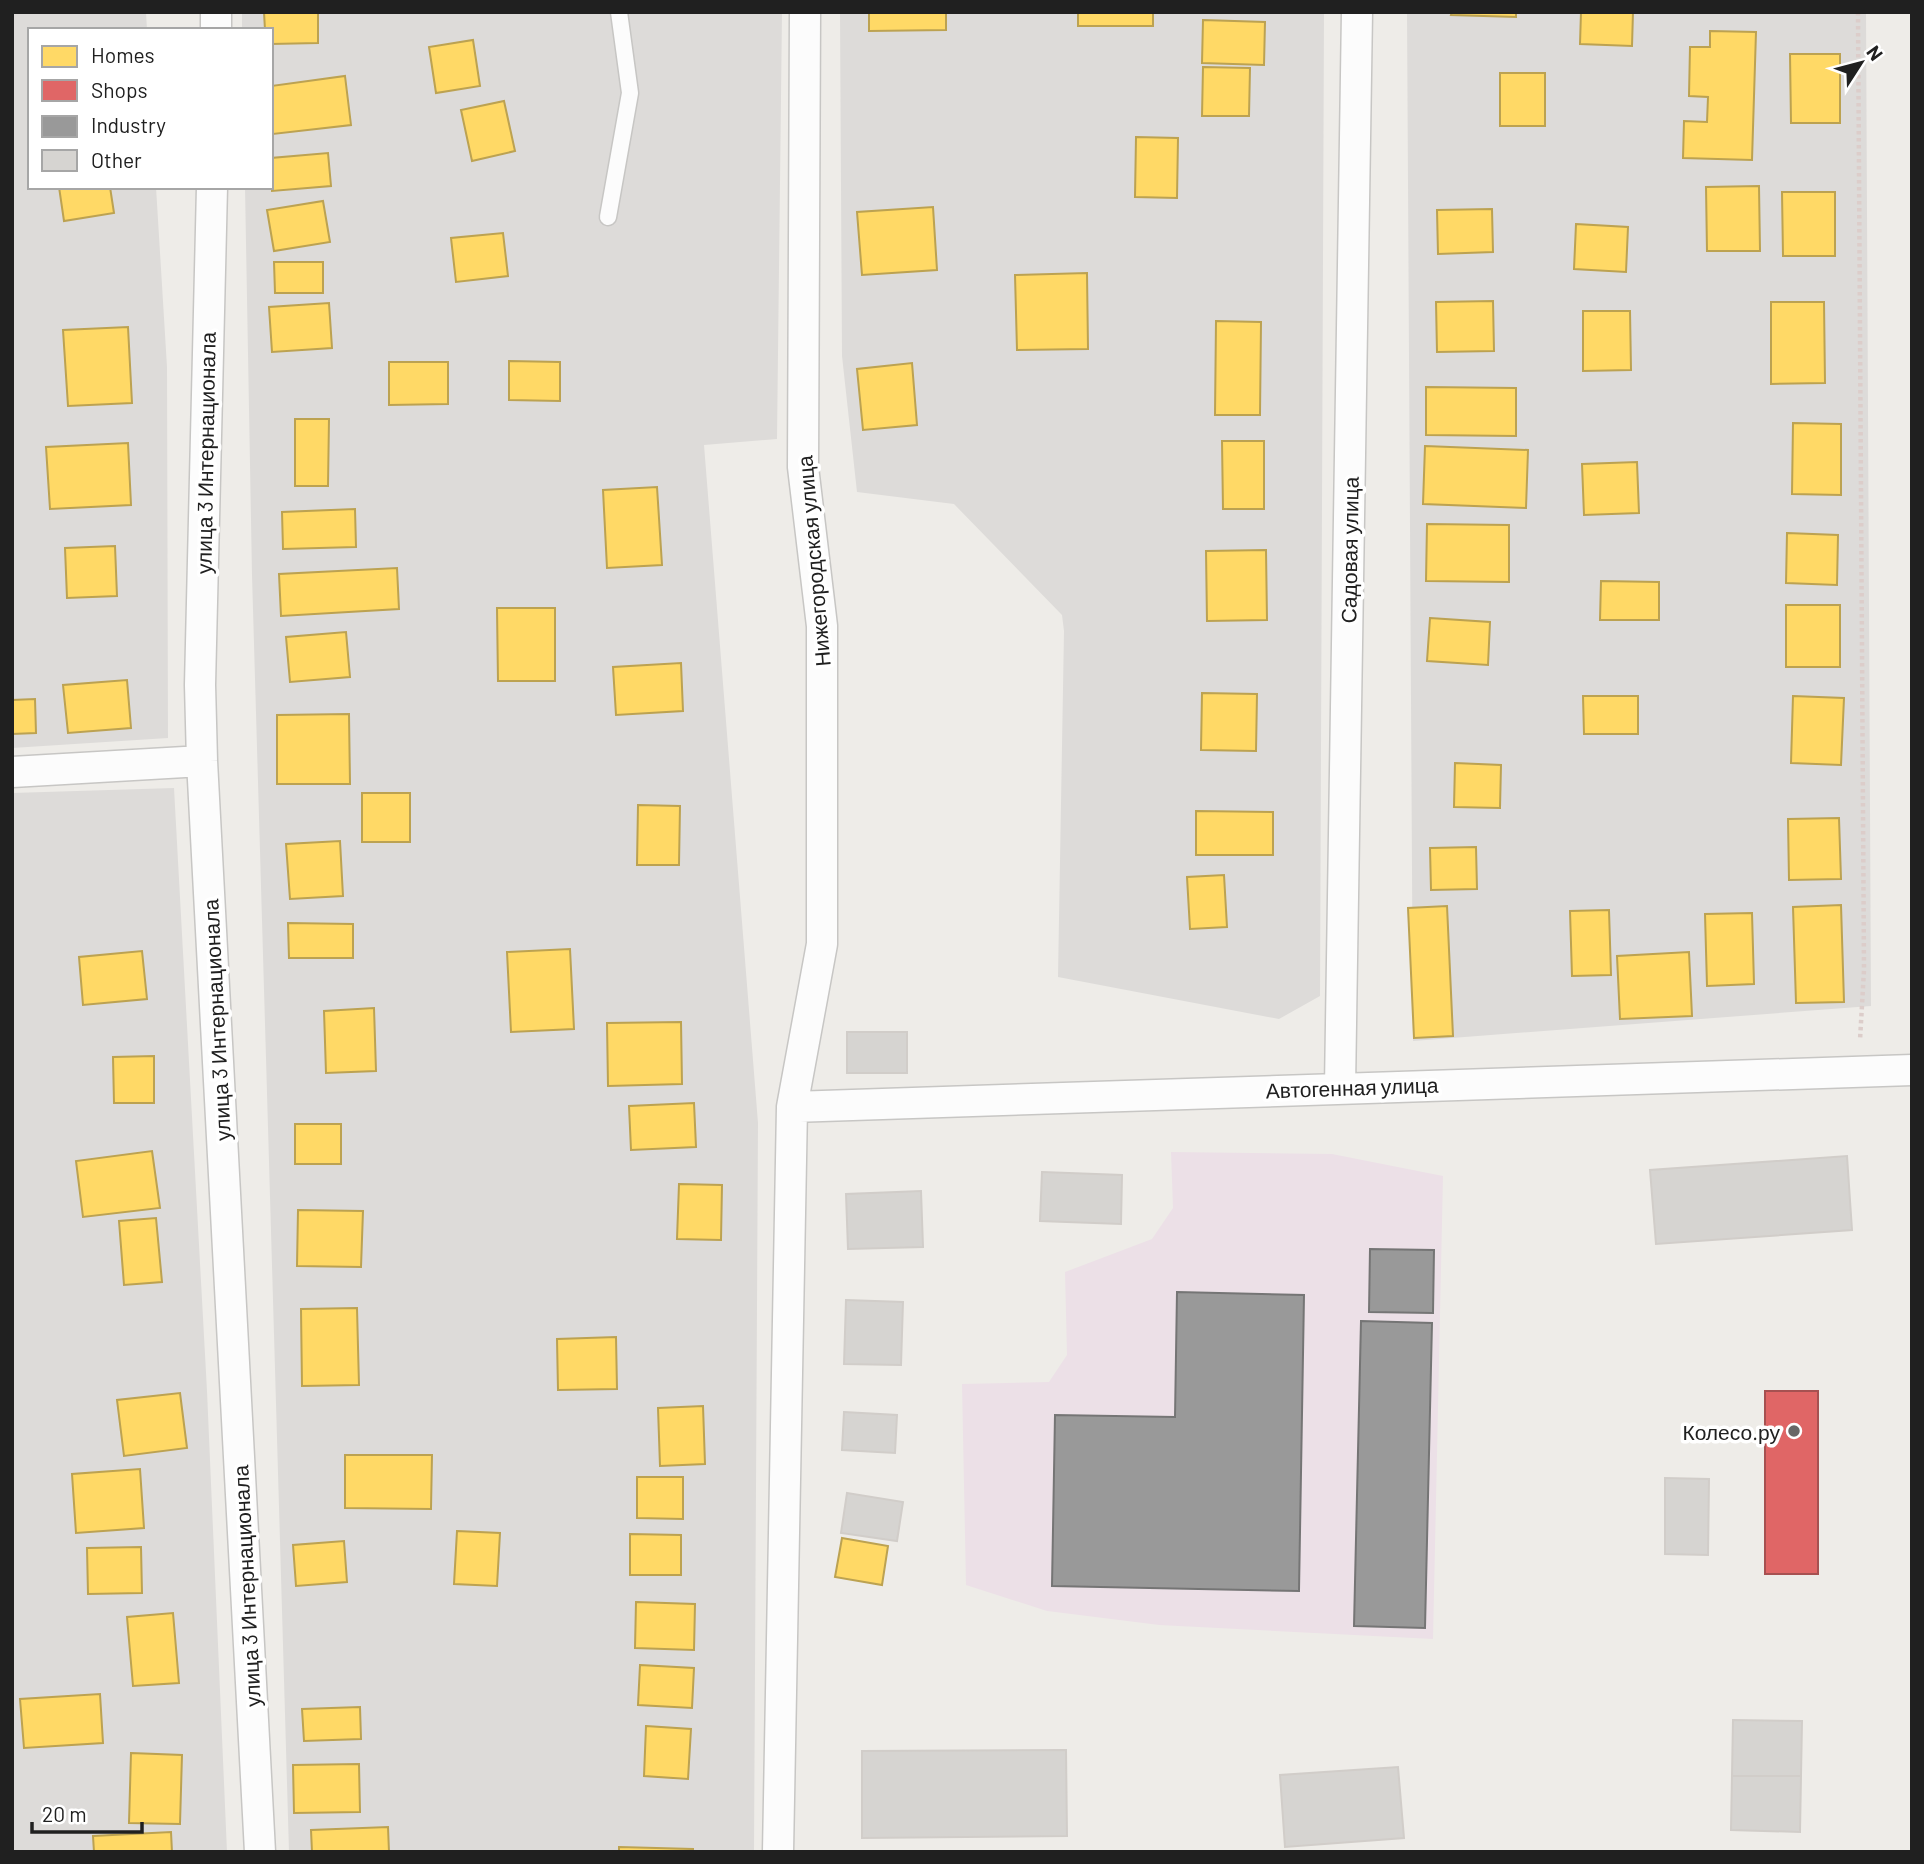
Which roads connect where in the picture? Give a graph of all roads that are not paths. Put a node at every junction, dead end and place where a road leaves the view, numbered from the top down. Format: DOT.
graph roads {
  1 [pos="619,12"];
  2 [pos="805,12"];
  3 [pos="1357,12"];
  4 [pos="212,189"];
  5 [pos="608,217"];
  6 [pos="202,761"];
  7 [pos="12,772"];
  8 [pos="1912,1070"];
  9 [pos="1340,1087"];
  10 [pos="792,1107"];
  11 [pos="260,1852"];
  12 [pos="778,1852"];
  1 -- 5 [label="lane"];
  2 -- 10 [label="street, Нижегородская улица"];
  3 -- 9 [label="street, Садовая улица"];
  4 -- 6 [label="street, улица 3 Интернационала"];
  6 -- 7 [label="street"];
  6 -- 11 [label="street, улица 3 Интернационала"];
  8 -- 9 [label="street, Автогенная улица"];
  9 -- 10 [label="street, Автогенная улица"];
  10 -- 12 [label="street, Нижегородская улица"];
}
